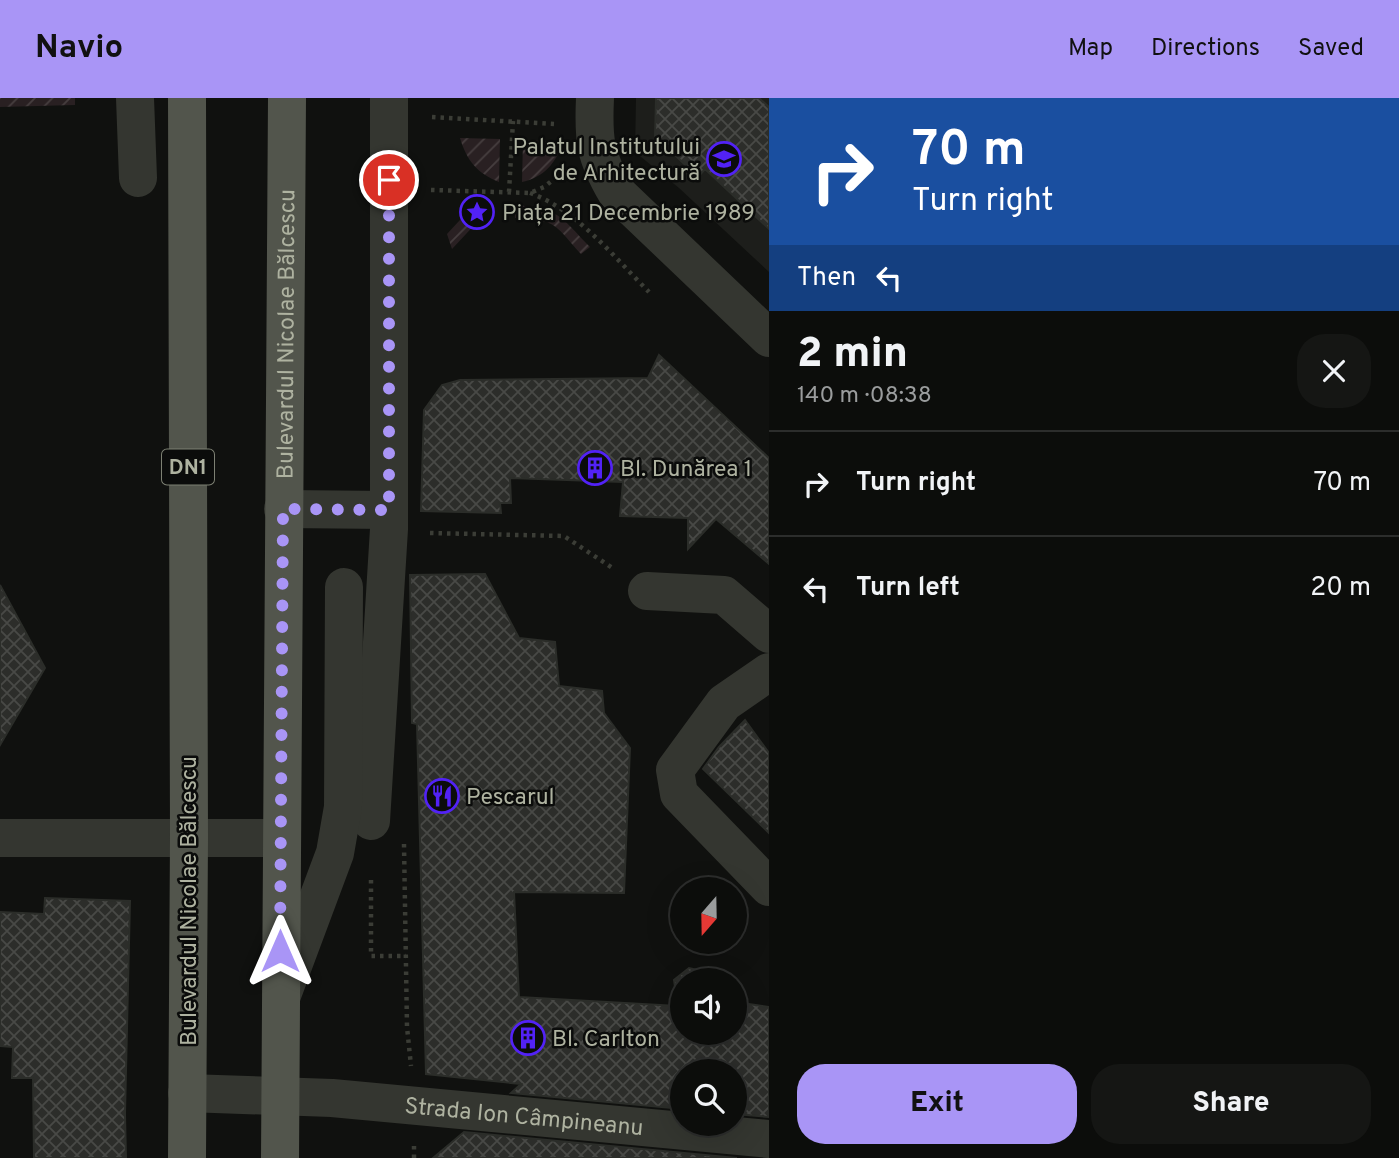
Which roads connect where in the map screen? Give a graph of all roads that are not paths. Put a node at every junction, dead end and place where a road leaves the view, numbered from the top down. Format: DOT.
graph roads {
  1 [pos="135,98"];
  2 [pos="187,98"];
  3 [pos="287,98"];
  4 [pos="389,98"];
  5 [pos="595,98"];
  6 [pos="138,178"];
  7 [pos="769,338"];
  8 [pos="283,509"];
  9 [pos="389,520"];
  10 [pos="344,587"];
  11 [pos="647,591"];
  12 [pos="769,634"];
  13 [pos="769,672"];
  14 [pos="371,821"];
  15 [pos="189,837"];
  16 [pos="0,838"];
  17 [pos="280,838"];
  18 [pos="769,887"];
  19 [pos="280,1001"];
  20 [pos="187,1093"];
  21 [pos="280,1095"];
  22 [pos="769,1139"];
  23 [pos="187,1158"];
  24 [pos="279,1158"];
  1 -- 6 [label="street"];
  2 -- 15 [label="main road, Bulevardul Nicolae Bălcescu / DN1"];
  3 -- 8 [label="main road, Bulevardul Nicolae Bălcescu"];
  4 -- 9 [label="street"];
  5 -- 7 [label="street"];
  8 -- 9 [label="street"];
  8 -- 17 [label="main road, Bulevardul Nicolae Bălcescu"];
  9 -- 14 [label="street"];
  10 -- 19 [label="street"];
  11 -- 12 [label="street"];
  13 -- 18 [label="street"];
  15 -- 16 [label="street"];
  15 -- 17 [label="street"];
  15 -- 20 [label="main road, Bulevardul Nicolae Bălcescu / DN1"];
  17 -- 19 [label="main road, Bulevardul Nicolae Bălcescu"];
  19 -- 21 [label="main road, Bulevardul Nicolae Bălcescu"];
  20 -- 21 [label="street, Strada Ion Câmpineanu"];
  20 -- 23 [label="main road, Bulevardul Nicolae Bălcescu / DN1"];
  21 -- 22 [label="street, Strada Ion Câmpineanu"];
  21 -- 24 [label="main road, Bulevardul Nicolae Bălcescu"];
}
